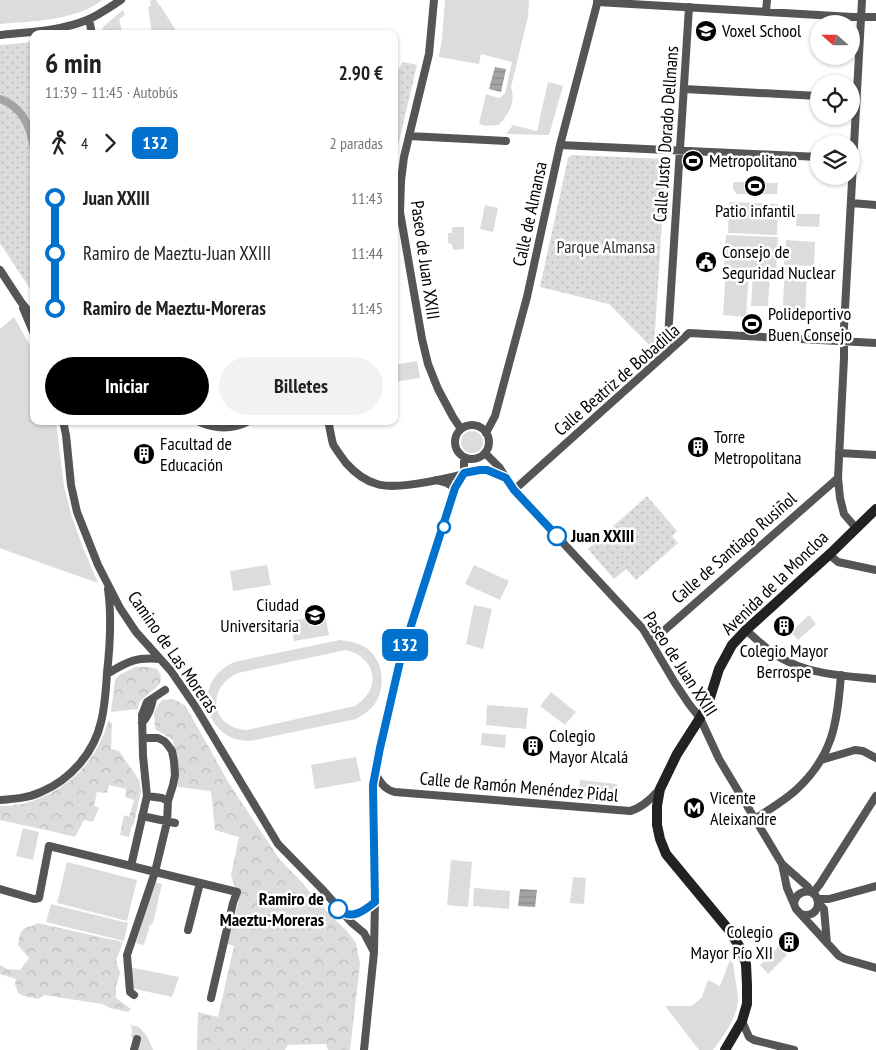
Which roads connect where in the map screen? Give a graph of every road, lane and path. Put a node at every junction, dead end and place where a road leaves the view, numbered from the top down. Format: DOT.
graph roads {
  1 [pos="121,0"];
  2 [pos="434,0"];
  3 [pos="767,0"];
  4 [pos="862,0"];
  5 [pos="597,1"];
  6 [pos="689,6"];
  7 [pos="766,12"];
  8 [pos="836,15"];
  9 [pos="860,16"];
  10 [pos="876,17"];
  11 [pos="89,19"];
  12 [pos="41,30"];
  13 [pos="91,30"];
  14 [pos="30,31"];
  15 [pos="0,35"];
  16 [pos="684,89"];
  17 [pos="810,96"];
  18 [pos="409,136"];
  19 [pos="506,141"];
  20 [pos="560,145"];
  21 [pos="680,151"];
  22 [pos="810,157"];
  23 [pos="851,185"];
  24 [pos="851,203"];
  25 [pos="876,205"];
  26 [pos="0,270"];
  27 [pos="21,302"];
  28 [pos="30,313"];
  29 [pos="30,324"];
  30 [pos="844,342"];
  31 [pos="876,344"];
  32 [pos="667,353"];
  33 [pos="64,425"];
  34 [pos="67,425"];
  35 [pos="207,425"];
  36 [pos="239,425"];
  37 [pos="329,425"];
  38 [pos="461,429"];
  39 [pos="486,433"];
  40 [pos="66,435"];
  41 [pos="485,452"];
  42 [pos="840,453"];
  43 [pos="876,455"];
  44 [pos="464,458"];
  45 [pos="464,473"];
  46 [pos="506,478"];
  47 [pos="838,478"];
  48 [pos="436,480"];
  49 [pos="455,488"];
  50 [pos="514,490"];
  51 [pos="876,509"];
  52 [pos="856,528"];
  53 [pos="832,553"];
  54 [pos="876,570"];
  55 [pos="107,580"];
  56 [pos="746,630"];
  57 [pos="650,642"];
  58 [pos="160,659"];
  59 [pos="107,674"];
  60 [pos="841,676"];
  61 [pos="876,679"];
  62 [pos="165,690"];
  63 [pos="700,718"];
  64 [pos="143,738"];
  65 [pos="876,758"];
  66 [pos="822,760"];
  67 [pos="375,774"];
  68 [pos="660,789"];
  69 [pos="146,796"];
  70 [pos="876,796"];
  71 [pos="0,800"];
  72 [pos="168,802"];
  73 [pos="142,816"];
  74 [pos="755,819"];
  75 [pos="171,822"];
  76 [pos="782,864"];
  77 [pos="130,866"];
  78 [pos="155,872"];
  79 [pos="200,883"];
  80 [pos="876,886"];
  81 [pos="0,889"];
  82 [pos="815,897"];
  83 [pos="375,902"];
  84 [pos="795,906"];
  85 [pos="341,911"];
  86 [pos="801,914"];
  87 [pos="188,930"];
  88 [pos="827,943"];
  89 [pos="374,952"];
  90 [pos="876,968"];
  91 [pos="134,995"];
  92 [pos="211,998"];
  93 [pos="742,1021"];
  94 [pos="137,1039"];
  95 [pos="134,1050"];
  96 [pos="364,1050"];
  97 [pos="725,1050"];
  98 [pos="794,1050"];
  1 -- 11 [label="street"];
  2 -- 18 [label="street, Paseo de Juan XXIII"];
  3 -- 7 [label="street"];
  4 -- 9 [label="street"];
  5 -- 6 [label="street"];
  5 -- 20 [label="street, Calle de Almansa"];
  6 -- 7 [label="street"];
  6 -- 16 [label="street, Calle Justo Dorado Dellmans"];
  7 -- 8 [label="street"];
  9 -- 10 [label="street"];
  11 -- 12 [label="street"];
  11 -- 13 [label="street"];
  14 -- 15 [label="street"];
  16 -- 17 [label="street"];
  16 -- 21 [label="street, Calle Justo Dorado Dellmans"];
  18 -- 19 [label="street"];
  18 -- 38 [label="street, Paseo de Juan XXIII"];
  20 -- 21 [label="street"];
  20 -- 39 [label="street, Calle de Almansa"];
  21 -- 22 [label="street"];
  21 -- 32 [label="street, Calle Justo Dorado Dellmans"];
  23 -- 24 [label="street"];
  24 -- 25 [label="street"];
  24 -- 30 [label="street"];
  26 -- 27 [label="street"];
  27 -- 28 [label="street"];
  27 -- 29 [label="street"];
  30 -- 31 [label="street, Calle Beatriz de Bobadilla"];
  30 -- 32 [label="street, Calle Beatriz de Bobadilla"];
  30 -- 42 [label="street"];
  32 -- 50 [label="street, Calle Beatriz de Bobadilla"];
  33 -- 40 [label="street, Camino de Las Moreras"];
  34 -- 40 [label="street, Camino de Las Moreras"];
  35 -- 36 [label="street"];
  37 -- 48 [label="street"];
  38 -- 39 [label="street"];
  38 -- 44 [label="street"];
  39 -- 41 [label="street"];
  40 -- 55 [label="street, Camino de Las Moreras"];
  41 -- 44 [label="street"];
  41 -- 46 [label="street, Paseo de Juan XXIII"];
  42 -- 43 [label="street"];
  42 -- 47 [label="street"];
  44 -- 45 [label="street"];
  45 -- 46 [label="street"];
  45 -- 48 [label="street"];
  45 -- 49 [label="street"];
  46 -- 50 [label="street, Paseo de Juan XXIII"];
  47 -- 52 [label="street"];
  47 -- 57 [label="street, Calle de Santiago Rusiñol"];
  48 -- 49 [label="street"];
  49 -- 67 [label="street"];
  50 -- 57 [label="street, Paseo de Juan XXIII"];
  51 -- 52 [label="street, Avenida de la Moncloa"];
  52 -- 53 [label="street, Avenida de la Moncloa"];
  53 -- 54 [label="street"];
  53 -- 56 [label="street, Avenida de la Moncloa"];
  55 -- 58 [label="street, Camino de Las Moreras"];
  55 -- 59 [label="street"];
  56 -- 60 [label="street"];
  56 -- 63 [label="street, Avenida de la Moncloa"];
  57 -- 63 [label="street, Paseo de Juan XXIII"];
  58 -- 59 [label="street"];
  58 -- 85 [label="street, Camino de Las Moreras"];
  59 -- 71 [label="street"];
  60 -- 61 [label="street"];
  60 -- 66 [label="street"];
  62 -- 64 [label="street"];
  63 -- 68 [label="street, Avenida de la Moncloa"];
  63 -- 74 [label="street, Paseo de Juan XXIII"];
  64 -- 69 [label="street"];
  64 -- 72 [label="street"];
  65 -- 66 [label="street"];
  66 -- 74 [label="street"];
  67 -- 68 [label="street, Calle de Ramón Menéndez Pidal"];
  67 -- 83 [label="street"];
  68 -- 93 [label="street, Avenida de la Moncloa"];
  69 -- 72 [label="street"];
  69 -- 73 [label="street"];
  70 -- 82 [label="street"];
  72 -- 75 [label="street"];
  73 -- 75 [label="street"];
  73 -- 77 [label="street"];
  74 -- 76 [label="street, Paseo de Juan XXIII"];
  75 -- 78 [label="street"];
  76 -- 82 [label="street"];
  76 -- 84 [label="street"];
  77 -- 78 [label="street"];
  77 -- 81 [label="street"];
  78 -- 79 [label="street"];
  78 -- 91 [label="street"];
  79 -- 87 [label="street"];
  79 -- 92 [label="street"];
  80 -- 82 [label="street"];
  82 -- 84 [label="street"];
  82 -- 86 [label="street"];
  82 -- 88 [label="street"];
  83 -- 85 [label="street"];
  83 -- 89 [label="street"];
  84 -- 86 [label="street"];
  85 -- 89 [label="street, Camino de Las Moreras"];
  86 -- 88 [label="street"];
  88 -- 90 [label="street"];
  89 -- 96 [label="street"];
  93 -- 97 [label="street, Avenida de la Moncloa"];
  93 -- 98 [label="street"];
  94 -- 95 [label="street"];
}
